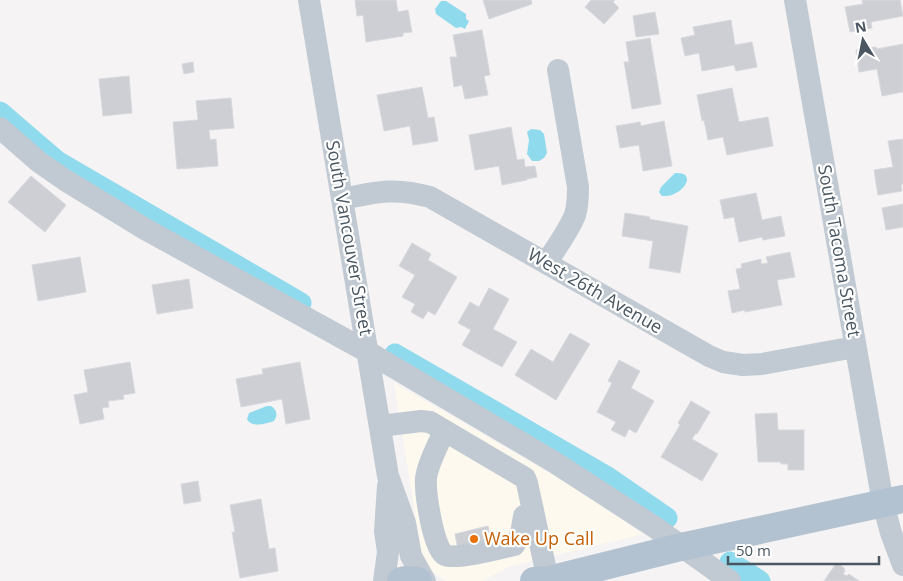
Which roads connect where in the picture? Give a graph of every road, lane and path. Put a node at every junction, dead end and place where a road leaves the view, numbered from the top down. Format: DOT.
graph roads {
  1 [pos="309,0"];
  2 [pos="796,0"];
  3 [pos="558,70"];
  4 [pos="0,128"];
  5 [pos="342,199"];
  6 [pos="546,263"];
  7 [pos="855,348"];
  8 [pos="368,352"];
  9 [pos="380,426"];
  10 [pos="444,431"];
  11 [pos="388,476"];
  12 [pos="893,501"];
  13 [pos="533,510"];
  14 [pos="681,547"];
  15 [pos="903,565"];
  16 [pos="384,581"];
  17 [pos="401,581"];
  18 [pos="418,581"];
  19 [pos="425,581"];
  20 [pos="543,581"];
  21 [pos="730,581"];
  1 -- 5 [label="street, South Vancouver Street"];
  2 -- 7 [label="street, South Tacoma Street"];
  3 -- 6 [label="street"];
  4 -- 8 [label="street"];
  5 -- 6 [label="street, West 26th Avenue"];
  5 -- 8 [label="street, South Vancouver Street"];
  6 -- 7 [label="street, West 26th Avenue"];
  7 -- 12 [label="street, South Tacoma Street"];
  8 -- 9 [label="street, South Vancouver Street"];
  8 -- 14 [label="street"];
  9 -- 10 [label="street"];
  9 -- 11 [label="street, South Vancouver Street"];
  10 -- 13 [label="street"];
  10 -- 13 [label="street"];
  11 -- 16 [label="street, South Vancouver Street"];
  11 -- 19 [label="street, South Vancouver Street"];
  12 -- 14 [label="main road"];
  12 -- 15 [label="street, South Tacoma Street"];
  13 -- 20 [label="street"];
  14 -- 20 [label="main road"];
  14 -- 21 [label="street"];
  17 -- 18 [label="main road"];
}
